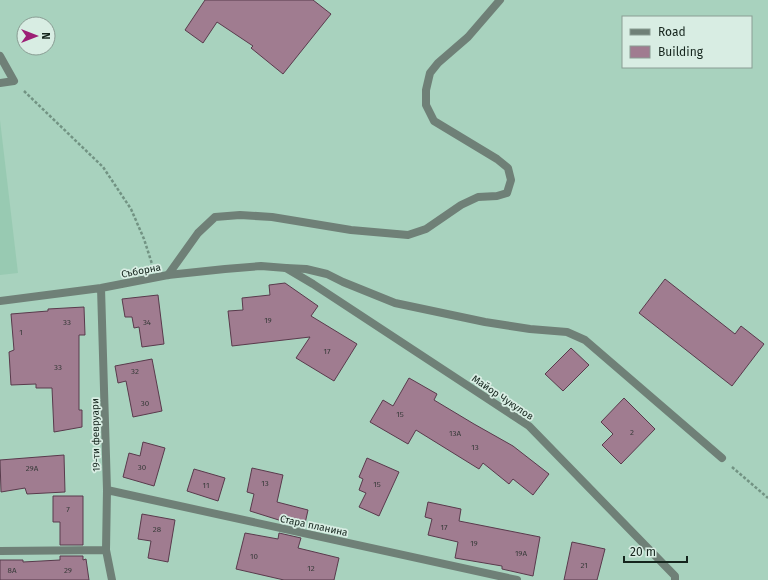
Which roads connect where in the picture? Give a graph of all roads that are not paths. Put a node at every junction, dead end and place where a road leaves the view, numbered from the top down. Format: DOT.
graph roads {
  1 [pos="500,0"];
  2 [pos="0,56"];
  3 [pos="0,83"];
  4 [pos="286,268"];
  5 [pos="168,275"];
  6 [pos="102,288"];
  7 [pos="0,301"];
  8 [pos="722,458"];
  9 [pos="107,490"];
  10 [pos="106,550"];
  11 [pos="0,551"];
  12 [pos="112,580"];
  13 [pos="517,580"];
  14 [pos="674,580"];
  1 -- 5 [label="street"];
  2 -- 3 [label="street"];
  4 -- 5 [label="street, Съборна"];
  4 -- 8 [label="street, Съборна"];
  4 -- 14 [label="street, Майор Чукулов"];
  5 -- 6 [label="street, Съборна"];
  6 -- 7 [label="street, Съборна"];
  6 -- 9 [label="street, 19-ти февруари"];
  9 -- 10 [label="street, 19-ти февруари"];
  9 -- 13 [label="street, Стара планина"];
  10 -- 11 [label="street"];
  10 -- 12 [label="street, 19-ти февруари"];
}
